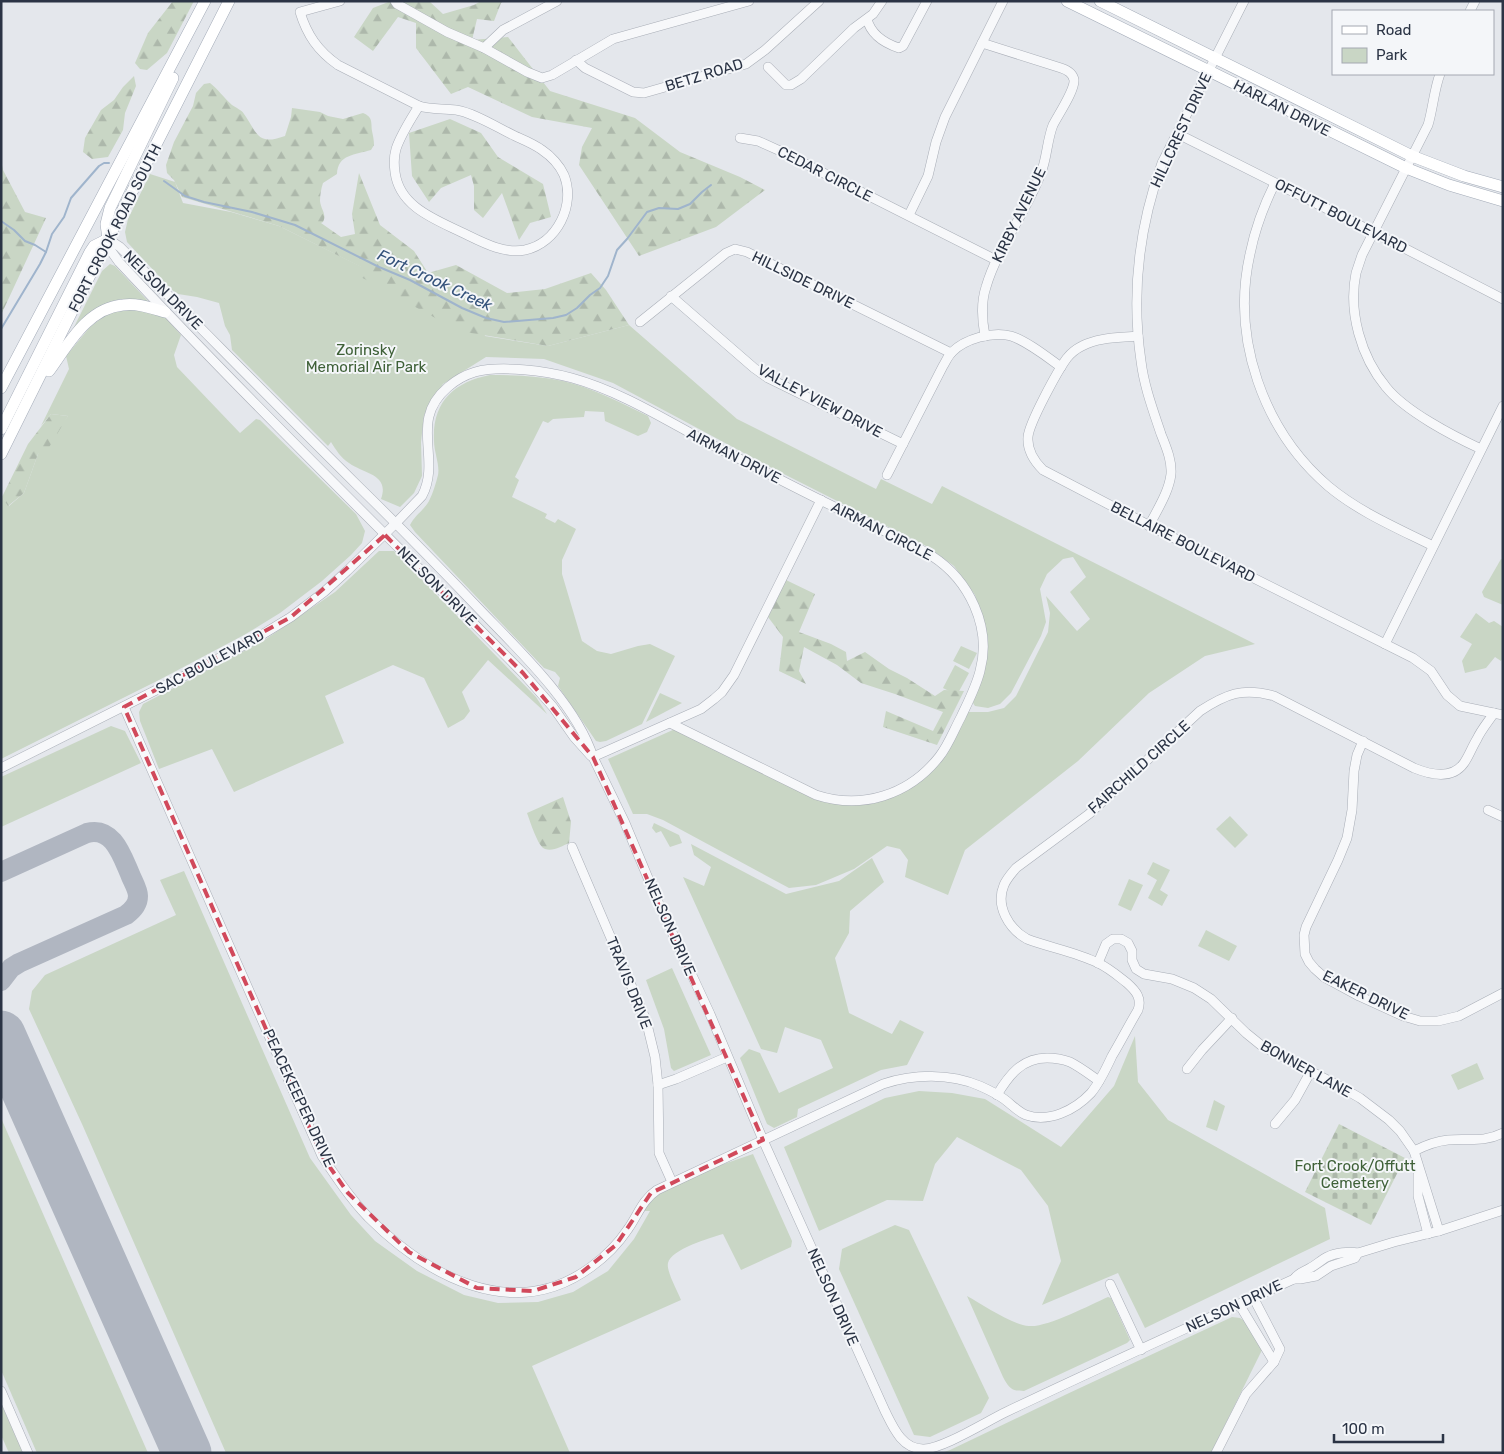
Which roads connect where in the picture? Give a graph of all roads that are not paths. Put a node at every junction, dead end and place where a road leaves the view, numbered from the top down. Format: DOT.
graph roads {
  1 [pos="205,1"];
  2 [pos="230,1"];
  3 [pos="340,1"];
  4 [pos="396,1"];
  5 [pos="557,1"];
  6 [pos="749,1"];
  7 [pos="819,1"];
  8 [pos="882,1"];
  9 [pos="927,1"];
  10 [pos="1003,1"];
  11 [pos="1067,1"];
  12 [pos="1100,1"];
  13 [pos="1244,1"];
  14 [pos="199,13"];
  15 [pos="867,19"];
  16 [pos="982,43"];
  17 [pos="484,48"];
  18 [pos="1215,58"];
  19 [pos="576,60"];
  20 [pos="768,67"];
  21 [pos="1209,71"];
  22 [pos="1440,75"];
  23 [pos="419,106"];
  24 [pos="1178,134"];
  25 [pos="740,138"];
  26 [pos="1412,156"];
  27 [pos="1406,168"];
  28 [pos="1275,183"];
  29 [pos="1503,187"];
  30 [pos="1503,201"];
  31 [pos="909,215"];
  32 [pos="1373,232"];
  33 [pos="108,239"];
  34 [pos="996,260"];
  35 [pos="671,296"];
  36 [pos="1503,300"];
  37 [pos="165,312"];
  38 [pos="640,322"];
  39 [pos="985,336"];
  40 [pos="1138,336"];
  41 [pos="950,353"];
  42 [pos="1061,367"];
  43 [pos="1,388"];
  44 [pos="29,399"];
  45 [pos="1503,406"];
  46 [pos="1,429"];
  47 [pos="903,444"];
  48 [pos="1481,449"];
  49 [pos="1,454"];
  50 [pos="886,474"];
  51 [pos="821,500"];
  52 [pos="396,524"];
  53 [pos="1149,526"];
  54 [pos="385,535"];
  55 [pos="1433,546"];
  56 [pos="1385,644"];
  57 [pos="124,707"];
  58 [pos="1498,714"];
  59 [pos="670,723"];
  60 [pos="1363,741"];
  61 [pos="593,757"];
  62 [pos="1,768"];
  63 [pos="1488,810"];
  64 [pos="1503,817"];
  65 [pos="572,847"];
  66 [pos="1098,963"];
  67 [pos="1503,993"];
  68 [pos="1232,1018"];
  69 [pos="727,1057"];
  70 [pos="1187,1069"];
  71 [pos="1311,1071"];
  72 [pos="1099,1081"];
  73 [pos="658,1085"];
  74 [pos="997,1095"];
  75 [pos="1275,1124"];
  76 [pos="1503,1133"];
  77 [pos="763,1140"];
  78 [pos="1414,1151"];
  79 [pos="1418,1167"];
  80 [pos="672,1182"];
  81 [pos="1503,1210"];
  82 [pos="1503,1217"];
  83 [pos="1479,1218"];
  84 [pos="1439,1231"];
  85 [pos="1428,1234"];
  86 [pos="1110,1284"];
  87 [pos="1253,1297"];
  88 [pos="1239,1304"];
  89 [pos="1141,1350"];
  90 [pos="1274,1362"];
  91 [pos="1,1391"];
  92 [pos="28,1453"];
  93 [pos="1216,1453"];
  1 -- 14 [label="main road, FORT CROOK ROAD SOUTH"];
  2 -- 33 [label="main road, FORT CROOK ROAD SOUTH"];
  3 -- 23 [label="street"];
  4 -- 17 [label="street"];
  5 -- 17 [label="street"];
  6 -- 19 [label="street"];
  7 -- 19 [label="street, BETZ ROAD"];
  8 -- 15 [label="street"];
  9 -- 15 [label="street"];
  10 -- 16 [label="street"];
  11 -- 21 [label="main road, HARLAN DRIVE"];
  12 -- 18 [label="main road, HARLAN DRIVE"];
  13 -- 18 [label="street, HILLCREST DRIVE"];
  14 -- 33 [label="main road"];
  14 -- 43 [label="main road, FORT CROOK ROAD SOUTH"];
  15 -- 20 [label="street"];
  16 -- 31 [label="street"];
  16 -- 34 [label="street, KIRBY AVENUE"];
  17 -- 19 [label="street"];
  18 -- 21 [label="street, HILLCREST DRIVE"];
  18 -- 26 [label="main road, HARLAN DRIVE"];
  21 -- 24 [label="street, HILLCREST DRIVE"];
  21 -- 27 [label="main road, HARLAN DRIVE"];
  22 -- 26 [label="street"];
  23 -- 23 [label="street"];
  24 -- 28 [label="street, OFFUTT BOULEVARD"];
  24 -- 40 [label="street, HILLCREST DRIVE"];
  25 -- 31 [label="street, CEDAR CIRCLE"];
  26 -- 27 [label="street"];
  26 -- 29 [label="main road, HARLAN DRIVE"];
  27 -- 30 [label="main road, HARLAN DRIVE"];
  27 -- 32 [label="street"];
  28 -- 32 [label="street, OFFUTT BOULEVARD"];
  28 -- 55 [label="street"];
  31 -- 34 [label="street, CEDAR CIRCLE"];
  32 -- 36 [label="street, OFFUTT BOULEVARD"];
  32 -- 48 [label="street"];
  33 -- 37 [label="street, NELSON DRIVE"];
  33 -- 44 [label="main road, FORT CROOK ROAD SOUTH"];
  33 -- 46 [label="main road"];
  33 -- 52 [label="street, NELSON DRIVE"];
  34 -- 39 [label="street, KIRBY AVENUE"];
  35 -- 38 [label="street, HILLSIDE DRIVE"];
  35 -- 41 [label="street, HILLSIDE DRIVE"];
  35 -- 47 [label="street, VALLEY VIEW DRIVE"];
  37 -- 44 [label="main road"];
  37 -- 54 [label="street, NELSON DRIVE"];
  39 -- 41 [label="street"];
  39 -- 42 [label="street"];
  40 -- 42 [label="street, BELLAIRE BOULEVARD"];
  40 -- 53 [label="street, HILLCREST DRIVE"];
  41 -- 47 [label="street"];
  42 -- 53 [label="street, BELLAIRE BOULEVARD"];
  44 -- 49 [label="main road, FORT CROOK ROAD SOUTH"];
  45 -- 48 [label="street"];
  47 -- 50 [label="street"];
  48 -- 55 [label="street"];
  51 -- 52 [label="street, AIRMAN DRIVE"];
  51 -- 59 [label="street, AIRMAN CIRCLE"];
  51 -- 59 [label="street, AIRMAN CIRCLE"];
  52 -- 54 [label="street, SAC BOULEVARD"];
  52 -- 61 [label="street, NELSON DRIVE"];
  53 -- 56 [label="street, BELLAIRE BOULEVARD"];
  54 -- 57 [label="street, SAC BOULEVARD"];
  54 -- 61 [label="street, NELSON DRIVE"];
  55 -- 56 [label="street"];
  56 -- 58 [label="street, BELLAIRE BOULEVARD"];
  57 -- 62 [label="street, SAC BOULEVARD"];
  57 -- 80 [label="street, PEACEKEEPER DRIVE"];
  58 -- 60 [label="street, FAIRCHILD CIRCLE"];
  59 -- 61 [label="street"];
  60 -- 66 [label="street, FAIRCHILD CIRCLE"];
  60 -- 67 [label="street, EAKER DRIVE"];
  61 -- 69 [label="street, NELSON DRIVE"];
  63 -- 64 [label="street"];
  65 -- 73 [label="street, TRAVIS DRIVE"];
  66 -- 68 [label="street, BONNER LANE"];
  66 -- 72 [label="street, FAIRCHILD CIRCLE"];
  68 -- 70 [label="street"];
  68 -- 71 [label="street, BONNER LANE"];
  69 -- 73 [label="street"];
  69 -- 77 [label="street, NELSON DRIVE"];
  71 -- 75 [label="street"];
  71 -- 78 [label="street, BONNER LANE"];
  72 -- 74 [label="street"];
  72 -- 74 [label="street"];
  73 -- 80 [label="street, TRAVIS DRIVE"];
  74 -- 77 [label="street"];
  76 -- 78 [label="street"];
  77 -- 80 [label="street, PEACEKEEPER DRIVE"];
  77 -- 89 [label="street, NELSON DRIVE"];
  78 -- 79 [label="street, BONNER LANE"];
  79 -- 84 [label="street, BONNER LANE"];
  79 -- 85 [label="street, BONNER LANE"];
  81 -- 83 [label="street, NELSON DRIVE"];
  82 -- 83 [label="street, NELSON DRIVE"];
  83 -- 84 [label="street, NELSON DRIVE"];
  84 -- 85 [label="street, NELSON DRIVE"];
  85 -- 87 [label="street, NELSON DRIVE"];
  86 -- 89 [label="street"];
  87 -- 88 [label="street, NELSON DRIVE"];
  87 -- 90 [label="street"];
  88 -- 89 [label="street, NELSON DRIVE"];
  88 -- 90 [label="street"];
  90 -- 93 [label="street"];
  91 -- 92 [label="street"];
}
